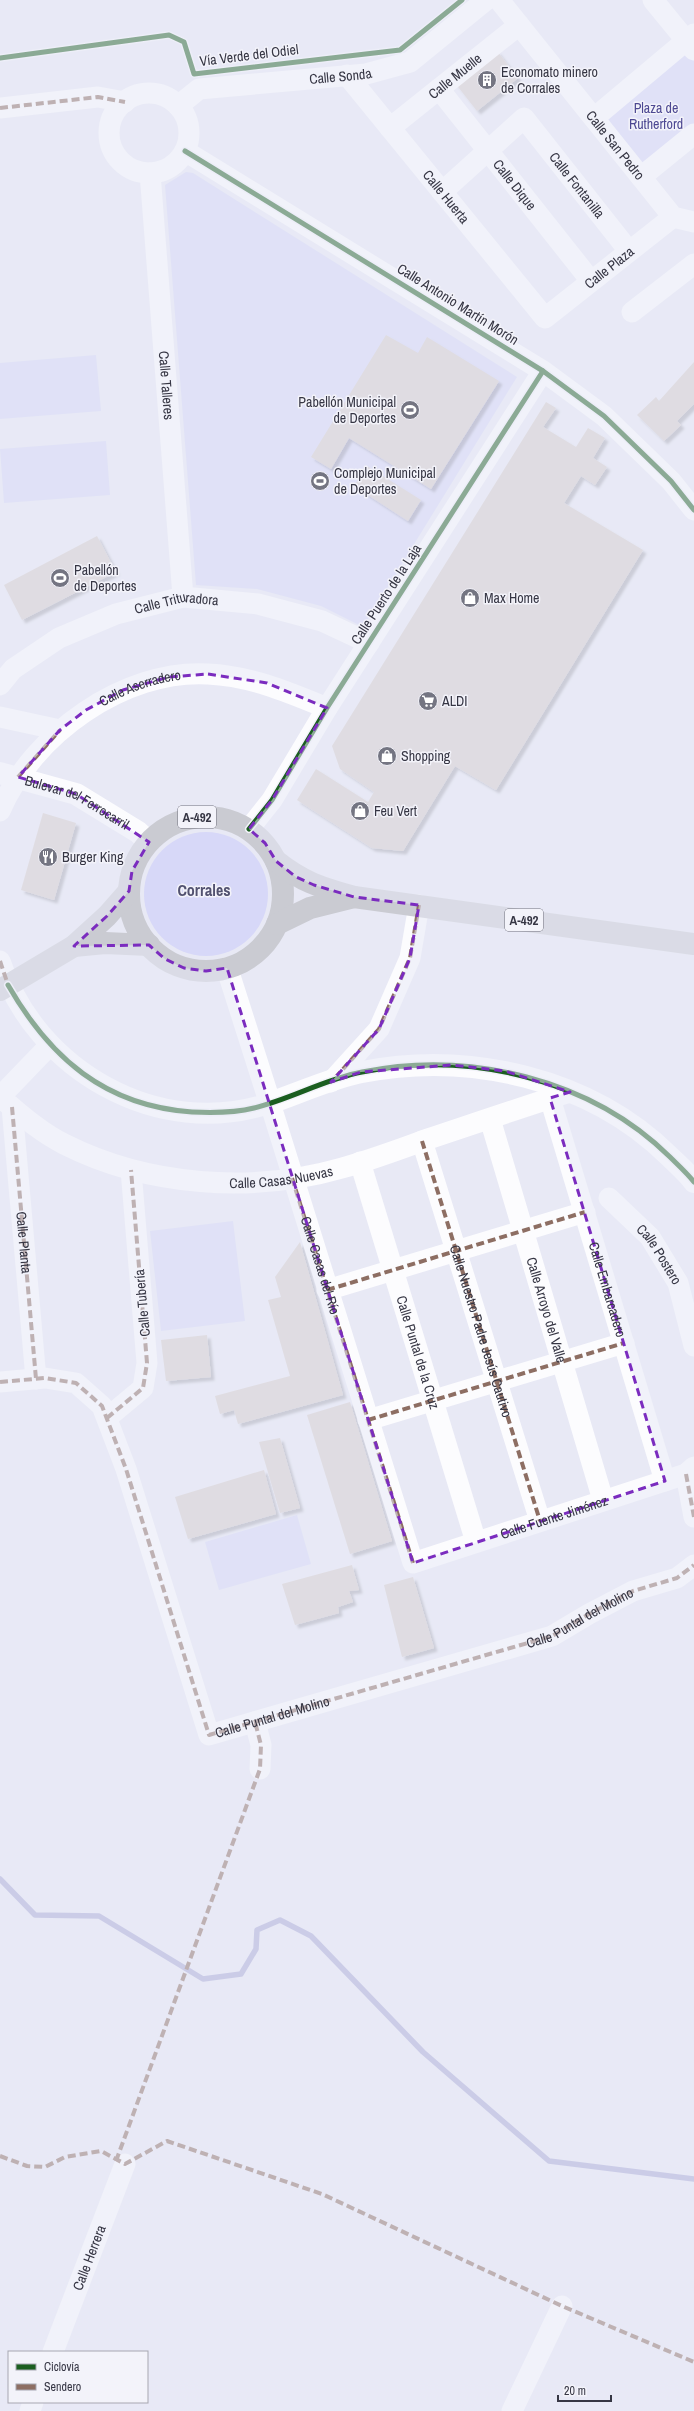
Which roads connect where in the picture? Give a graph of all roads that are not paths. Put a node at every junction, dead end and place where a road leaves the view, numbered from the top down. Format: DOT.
graph roads {
  1 [pos="486,0"];
  2 [pos="499,0"];
  3 [pos="653,0"];
  4 [pos="518,25"];
  5 [pos="691,41"];
  6 [pos="347,75"];
  7 [pos="439,89"];
  8 [pos="125,102"];
  9 [pos="178,106"];
  10 [pos="0,108"];
  11 [pos="594,118"];
  12 [pos="390,128"];
  13 [pos="694,134"];
  14 [pos="185,151"];
  15 [pos="488,151"];
  16 [pos="150,173"];
  17 [pos="641,176"];
  18 [pos="442,192"];
  19 [pos="673,217"];
  20 [pos="694,222"];
  21 [pos="629,252"];
  22 [pos="694,264"];
  23 [pos="591,281"];
  24 [pos="632,312"];
  25 [pos="545,318"];
  26 [pos="543,371"];
  27 [pos="694,510"];
  28 [pos="183,597"];
  29 [pos="369,643"];
  30 [pos="0,685"];
  31 [pos="327,708"];
  32 [pos="0,717"];
  33 [pos="60,730"];
  34 [pos="9,775"];
  35 [pos="0,811"];
  36 [pos="249,829"];
  37 [pos="149,842"];
  38 [pos="276,860"];
  39 [pos="129,891"];
  40 [pos="354,896"];
  41 [pos="419,905"];
  42 [pos="277,924"];
  43 [pos="694,944"];
  44 [pos="149,945"];
  45 [pos="74,946"];
  46 [pos="0,961"];
  47 [pos="227,968"];
  48 [pos="4,988"];
  49 [pos="50,1045"];
  50 [pos="331,1082"];
  51 [pos="560,1095"];
  52 [pos="4,1101"];
  53 [pos="270,1103"];
  54 [pos="490,1119"];
  55 [pos="422,1141"];
  56 [pos="360,1162"];
  57 [pos="131,1170"];
  58 [pos="292,1178"];
  59 [pos="694,1182"];
  60 [pos="609,1198"];
  61 [pos="585,1212"];
  62 [pos="523,1231"];
  63 [pos="456,1251"];
  64 [pos="393,1270"];
  65 [pos="327,1290"];
  66 [pos="624,1343"];
  67 [pos="694,1346"];
  68 [pos="562,1362"];
  69 [pos="36,1379"];
  70 [pos="0,1382"];
  71 [pos="497,1382"];
  72 [pos="433,1401"];
  73 [pos="107,1418"];
  74 [pos="368,1420"];
  75 [pos="690,1470"];
  76 [pos="665,1481"];
  77 [pos="603,1500"];
  78 [pos="694,1517"];
  79 [pos="540,1521"];
  80 [pos="476,1542"];
  81 [pos="413,1564"];
  82 [pos="694,1565"];
  83 [pos="255,1722"];
  84 [pos="260,1769"];
  85 [pos="125,2164"];
  86 [pos="562,2306"];
  87 [pos="52,2351"];
  88 [pos="512,2411"];
  1 -- 6 [label="street, Calle Sonda"];
  2 -- 4 [label="street, Calle San Pedro"];
  3 -- 5 [label="street"];
  4 -- 7 [label="street, Calle Muelle"];
  4 -- 11 [label="street, Calle San Pedro"];
  5 -- 11 [label="street"];
  6 -- 9 [label="street, Calle Sonda"];
  6 -- 12 [label="street, Calle Huerta"];
  7 -- 12 [label="street, Calle Muelle"];
  7 -- 15 [label="street, Calle Dique"];
  8 -- 9 [label="street"];
  8 -- 10 [label="street"];
  8 -- 16 [label="street"];
  9 -- 14 [label="street"];
  11 -- 17 [label="street, Calle San Pedro"];
  12 -- 18 [label="street, Calle Huerta"];
  13 -- 17 [label="street"];
  14 -- 16 [label="street"];
  14 -- 26 [label="street, Calle Antonio Martín Morón"];
  15 -- 18 [label="street"];
  15 -- 21 [label="street, Calle Fontanilla"];
  15 -- 23 [label="street, Calle Dique"];
  16 -- 28 [label="street, Calle Talleres"];
  17 -- 19 [label="street, Calle San Pedro"];
  18 -- 25 [label="street, Calle Huerta"];
  19 -- 20 [label="street"];
  19 -- 21 [label="street, Calle Plaza"];
  21 -- 23 [label="street, Calle Plaza"];
  22 -- 24 [label="street"];
  23 -- 25 [label="street, Calle Plaza"];
  26 -- 27 [label="street, Calle Antonio Martín Morón"];
  26 -- 29 [label="street, Calle Puerto de la Laja"];
  28 -- 29 [label="street, Calle Trituradora"];
  28 -- 30 [label="street, Calle Trituradora"];
  29 -- 31 [label="street, Calle Puerto de la Laja"];
  31 -- 33 [label="street, Calle Aserradero"];
  31 -- 36 [label="street, Calle Puerto de la Laja"];
  32 -- 33 [label="street"];
  33 -- 34 [label="street, Calle Aserradero"];
  34 -- 35 [label="street, Calle Aserradero"];
  34 -- 37 [label="street, Bulevar del Ferrocarril"];
  36 -- 37 [label="main road, A-492"];
  36 -- 38 [label="main road, A-492"];
  37 -- 39 [label="main road, A-492"];
  38 -- 40 [label="main road, A-492"];
  38 -- 42 [label="main road, A-492"];
  39 -- 44 [label="main road, A-492"];
  39 -- 45 [label="main road"];
  40 -- 41 [label="main road, A-492"];
  40 -- 42 [label="main road, A-492"];
  41 -- 43 [label="main road, A-492"];
  41 -- 50 [label="street"];
  42 -- 47 [label="main road, A-492"];
  44 -- 45 [label="main road"];
  44 -- 47 [label="main road, A-492"];
  45 -- 48 [label="main road"];
  46 -- 48 [label="street"];
  47 -- 53 [label="street, Calle Casas del Río"];
  48 -- 49 [label="street"];
  49 -- 52 [label="street"];
  49 -- 53 [label="street"];
  50 -- 51 [label="street"];
  50 -- 53 [label="street"];
  51 -- 54 [label="street, Calle Casas Nuevas"];
  51 -- 59 [label="street"];
  51 -- 61 [label="street, Calle Embarcadero"];
  52 -- 57 [label="street, Calle Casas Nuevas"];
  52 -- 69 [label="street, Calle Planta"];
  53 -- 58 [label="street, Calle Casas del Río"];
  54 -- 55 [label="street, Calle Casas Nuevas"];
  54 -- 62 [label="street, Calle Arroyo del Valle"];
  55 -- 56 [label="street, Calle Casas Nuevas"];
  55 -- 63 [label="street, Calle Nuestro Padre Jesús Cautivo"];
  56 -- 58 [label="street, Calle Casas Nuevas"];
  56 -- 64 [label="street, Calle Puntal de la Cruz"];
  57 -- 58 [label="street, Calle Casas Nuevas"];
  57 -- 73 [label="street, Calle Tubería"];
  58 -- 65 [label="street, Calle Casas del Río"];
  60 -- 67 [label="street, Calle Postero"];
  61 -- 62 [label="street"];
  61 -- 66 [label="street, Calle Embarcadero"];
  62 -- 63 [label="street"];
  62 -- 68 [label="street, Calle Arroyo del Valle"];
  63 -- 64 [label="street"];
  63 -- 71 [label="street, Calle Nuestro Padre Jesús Cautivo"];
  64 -- 65 [label="street"];
  64 -- 72 [label="street, Calle Puntal de la Cruz"];
  65 -- 74 [label="street, Calle Casas del Río"];
  66 -- 68 [label="street"];
  66 -- 76 [label="street, Calle Embarcadero"];
  68 -- 71 [label="street"];
  68 -- 77 [label="street, Calle Arroyo del Valle"];
  69 -- 70 [label="street, Calle Puntal del Molino"];
  69 -- 73 [label="street, Calle Puntal del Molino"];
  71 -- 72 [label="street"];
  71 -- 79 [label="street, Calle Nuestro Padre Jesús Cautivo"];
  72 -- 74 [label="street"];
  72 -- 80 [label="street, Calle Puntal de la Cruz"];
  73 -- 83 [label="street, Calle Puntal del Molino"];
  74 -- 81 [label="street, Calle Casas del Río"];
  75 -- 76 [label="street, Calle Fuente Jiménez"];
  75 -- 78 [label="street"];
  76 -- 77 [label="street, Calle Fuente Jiménez"];
  77 -- 79 [label="street, Calle Fuente Jiménez"];
  79 -- 80 [label="street, Calle Fuente Jiménez"];
  80 -- 81 [label="street, Calle Fuente Jiménez"];
  82 -- 83 [label="street, Calle Puntal del Molino"];
  83 -- 84 [label="street"];
  85 -- 87 [label="street, Calle Herrera"];
  86 -- 88 [label="street"];
}
